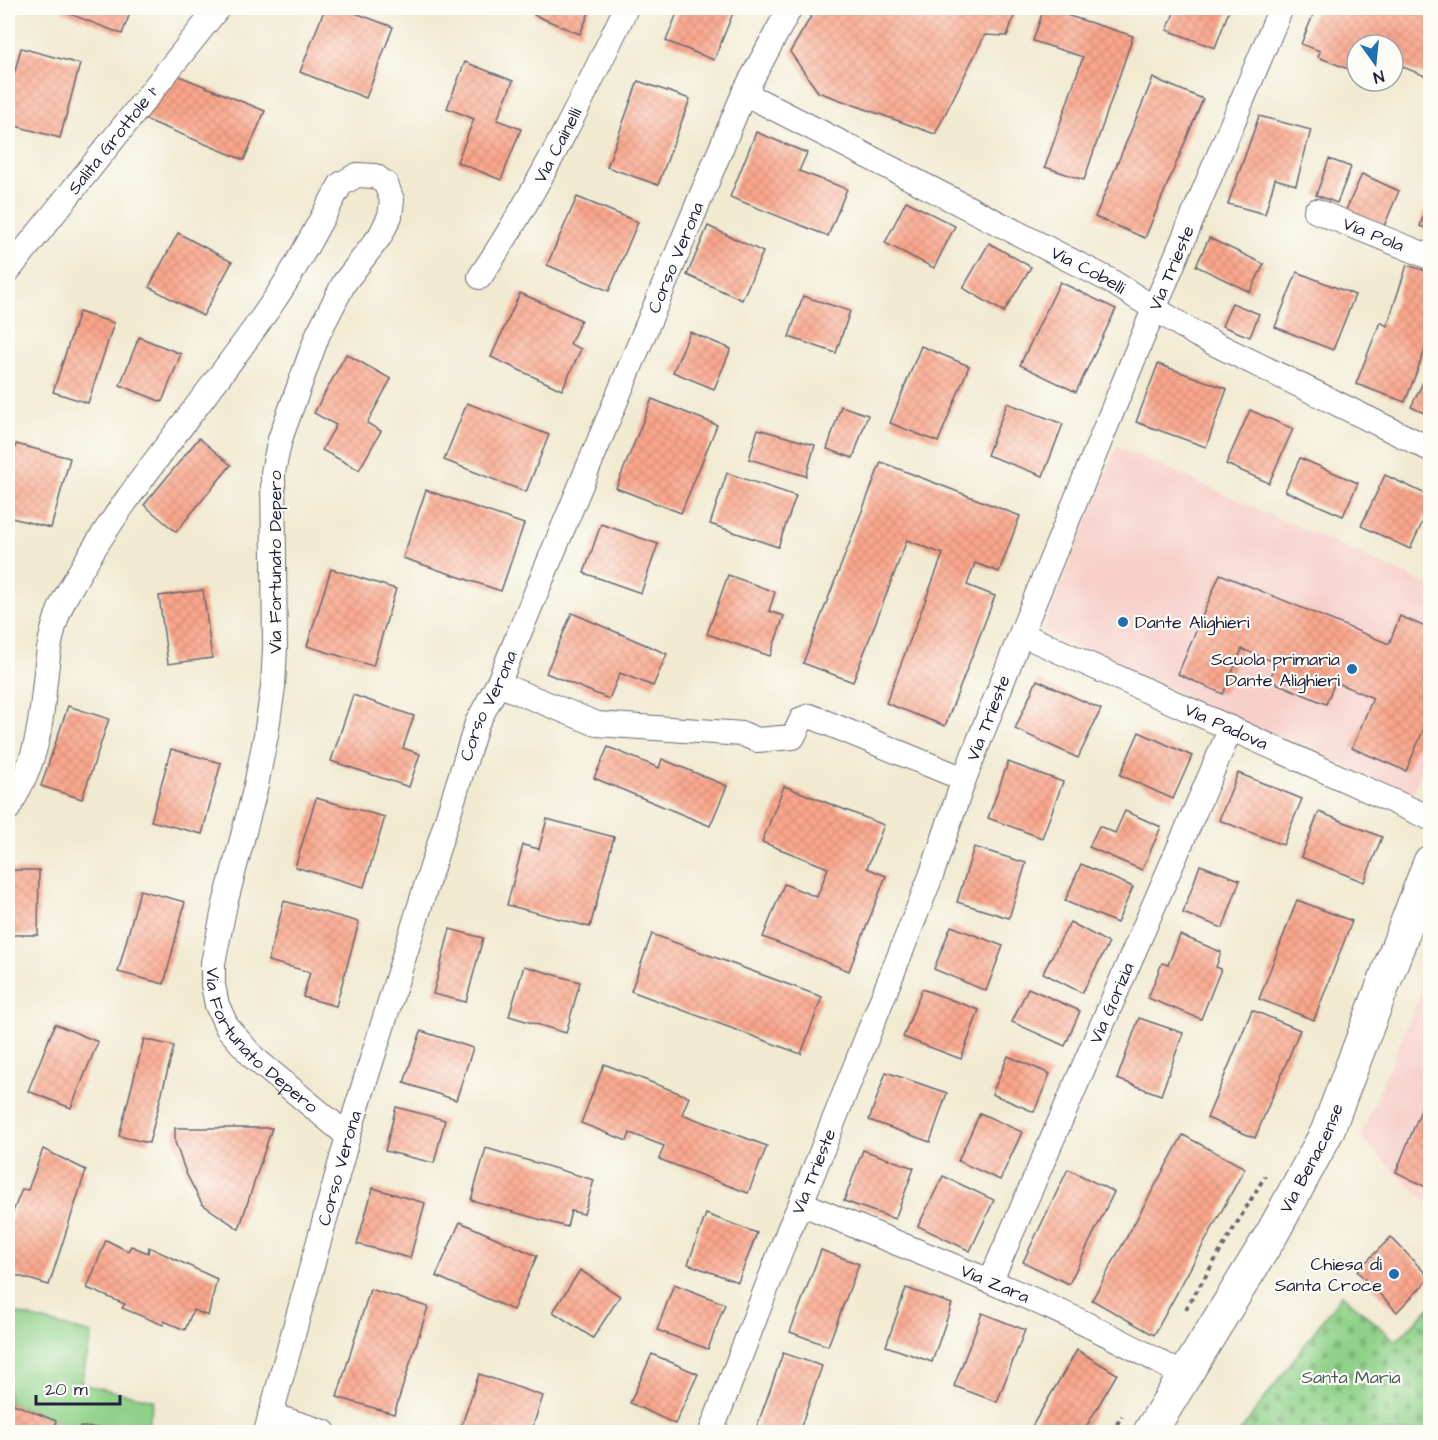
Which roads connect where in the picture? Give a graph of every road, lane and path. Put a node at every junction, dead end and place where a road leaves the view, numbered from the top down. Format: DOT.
graph roads {
  1 [pos="218,8"];
  2 [pos="626,8"];
  3 [pos="790,8"];
  4 [pos="1281,8"];
  5 [pos="744,93"];
  6 [pos="1316,211"];
  7 [pos="1431,257"];
  8 [pos="8,271"];
  9 [pos="480,277"];
  10 [pos="1154,309"];
  11 [pos="1431,449"];
  12 [pos="1021,634"];
  13 [pos="498,684"];
  14 [pos="1231,728"];
  15 [pos="1431,774"];
  16 [pos="964,779"];
  17 [pos="8,809"];
  18 [pos="1423,814"];
  19 [pos="1431,862"];
  20 [pos="348,1136"];
  21 [pos="1270,1169"];
  22 [pos="801,1203"];
  23 [pos="991,1280"];
  24 [pos="1186,1310"];
  25 [pos="1184,1376"];
  26 [pos="1123,1414"];
  27 [pos="268,1424"];
  28 [pos="324,1432"];
  29 [pos="711,1432"];
  30 [pos="1112,1432"];
  31 [pos="1150,1432"];
  1 -- 8 [label="street, Salita Grottole 1°"];
  2 -- 9 [label="street, Via Cainelli"];
  3 -- 5 [label="street, Corso Verona"];
  4 -- 10 [label="street, Via Trieste"];
  5 -- 10 [label="street, Via Cobelli"];
  5 -- 13 [label="street, Corso Verona"];
  6 -- 7 [label="street, Via Pola"];
  10 -- 11 [label="street, Via Cobelli"];
  10 -- 12 [label="street, Via Trieste"];
  12 -- 14 [label="street, Via Padova"];
  12 -- 16 [label="street, Via Trieste"];
  13 -- 16 [label="street"];
  13 -- 20 [label="street, Corso Verona"];
  14 -- 18 [label="street, Via Padova"];
  14 -- 23 [label="street, Via Gorizia"];
  15 -- 18 [label="path"];
  16 -- 22 [label="street, Via Trieste"];
  17 -- 20 [label="street, Via Fortunato Depero"];
  19 -- 25 [label="main road, Via Benacense"];
  20 -- 27 [label="street, Corso Verona"];
  21 -- 24 [label="path"];
  22 -- 23 [label="street, Via Zara"];
  22 -- 29 [label="street, Via Trieste"];
  23 -- 25 [label="street, Via Zara"];
  25 -- 31 [label="main road, Via Benacense"];
  26 -- 30 [label="path"];
  27 -- 28 [label="street"];
}
